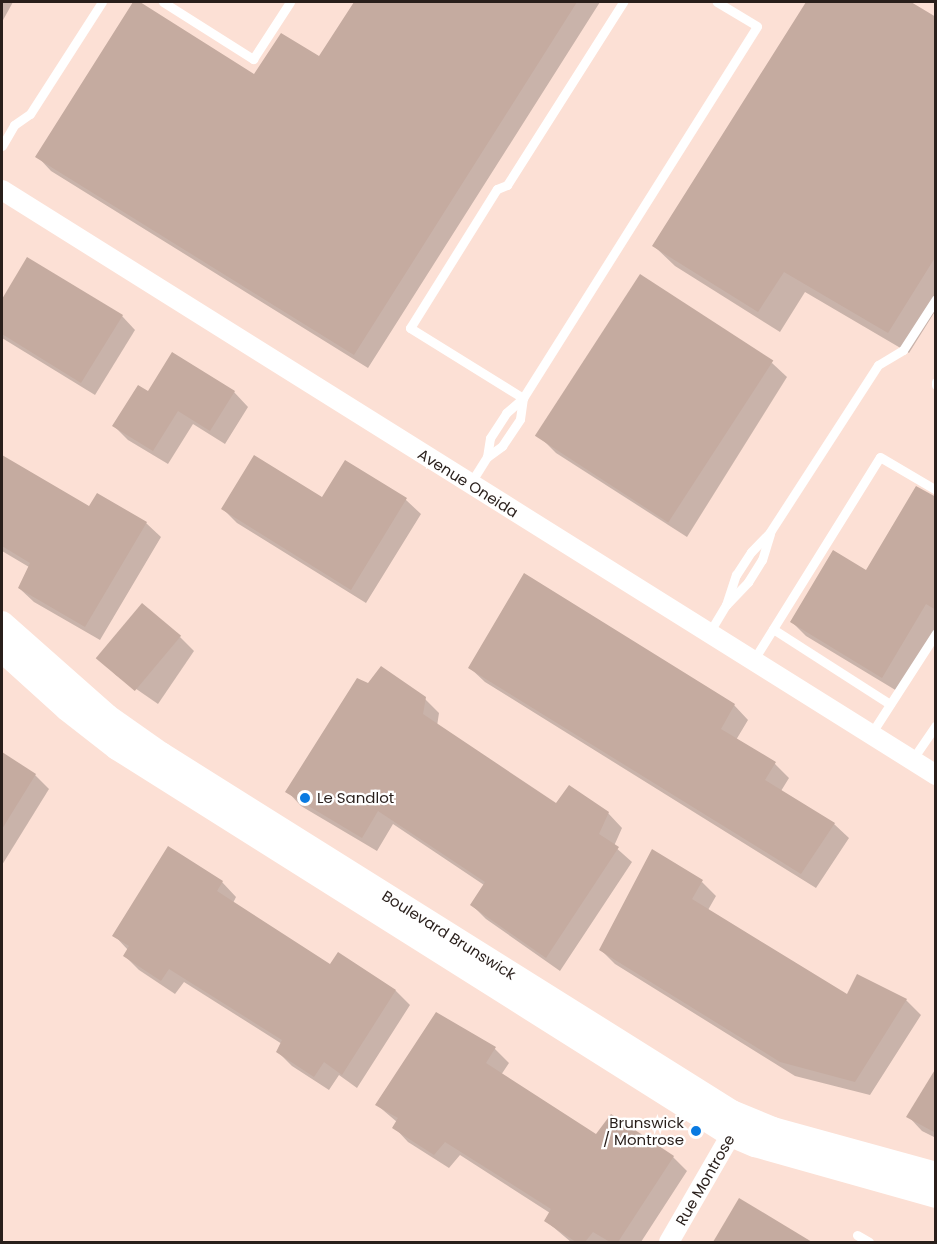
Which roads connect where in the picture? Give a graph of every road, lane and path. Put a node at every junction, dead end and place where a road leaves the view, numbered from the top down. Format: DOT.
graph roads {
  1 [pos="102,2"];
  2 [pos="163,2"];
  3 [pos="290,2"];
  4 [pos="623,2"];
  5 [pos="717,2"];
  6 [pos="2,146"];
  7 [pos="2,190"];
  8 [pos="936,298"];
  9 [pos="523,398"];
  10 [pos="487,457"];
  11 [pos="470,484"];
  12 [pos="936,490"];
  13 [pos="770,532"];
  14 [pos="726,606"];
  15 [pos="2,623"];
  16 [pos="773,629"];
  17 [pos="709,633"];
  18 [pos="936,633"];
  19 [pos="2,650"];
  20 [pos="753,661"];
  21 [pos="890,704"];
  22 [pos="936,725"];
  23 [pos="871,734"];
  24 [pos="912,760"];
  25 [pos="936,775"];
  26 [pos="736,1126"];
  27 [pos="936,1174"];
  28 [pos="936,1196"];
  29 [pos="857,1235"];
  30 [pos="669,1242"];
  31 [pos="869,1242"];
  1 -- 6 [label="lane"];
  2 -- 3 [label="lane"];
  4 -- 9 [label="lane"];
  5 -- 9 [label="lane"];
  7 -- 11 [label="street, Avenue Oneida"];
  8 -- 13 [label="lane"];
  9 -- 10 [label="lane"];
  9 -- 10 [label="lane"];
  10 -- 11 [label="lane"];
  11 -- 17 [label="street, Avenue Oneida"];
  12 -- 16 [label="lane"];
  13 -- 14 [label="lane"];
  13 -- 14 [label="lane"];
  14 -- 17 [label="lane"];
  15 -- 26 [label="street, Boulevard Brunswick"];
  16 -- 20 [label="lane"];
  16 -- 21 [label="lane"];
  17 -- 20 [label="street, Avenue Oneida"];
  18 -- 21 [label="lane"];
  19 -- 26 [label="street, Boulevard Brunswick"];
  20 -- 23 [label="street, Avenue Oneida"];
  21 -- 23 [label="lane"];
  22 -- 24 [label="lane"];
  23 -- 24 [label="street, Avenue Oneida"];
  24 -- 25 [label="street, Avenue Oneida"];
  26 -- 27 [label="street, Boulevard Brunswick"];
  26 -- 28 [label="street, Boulevard Brunswick"];
  26 -- 30 [label="street, Rue Montrose"];
  29 -- 31 [label="lane"];
}
